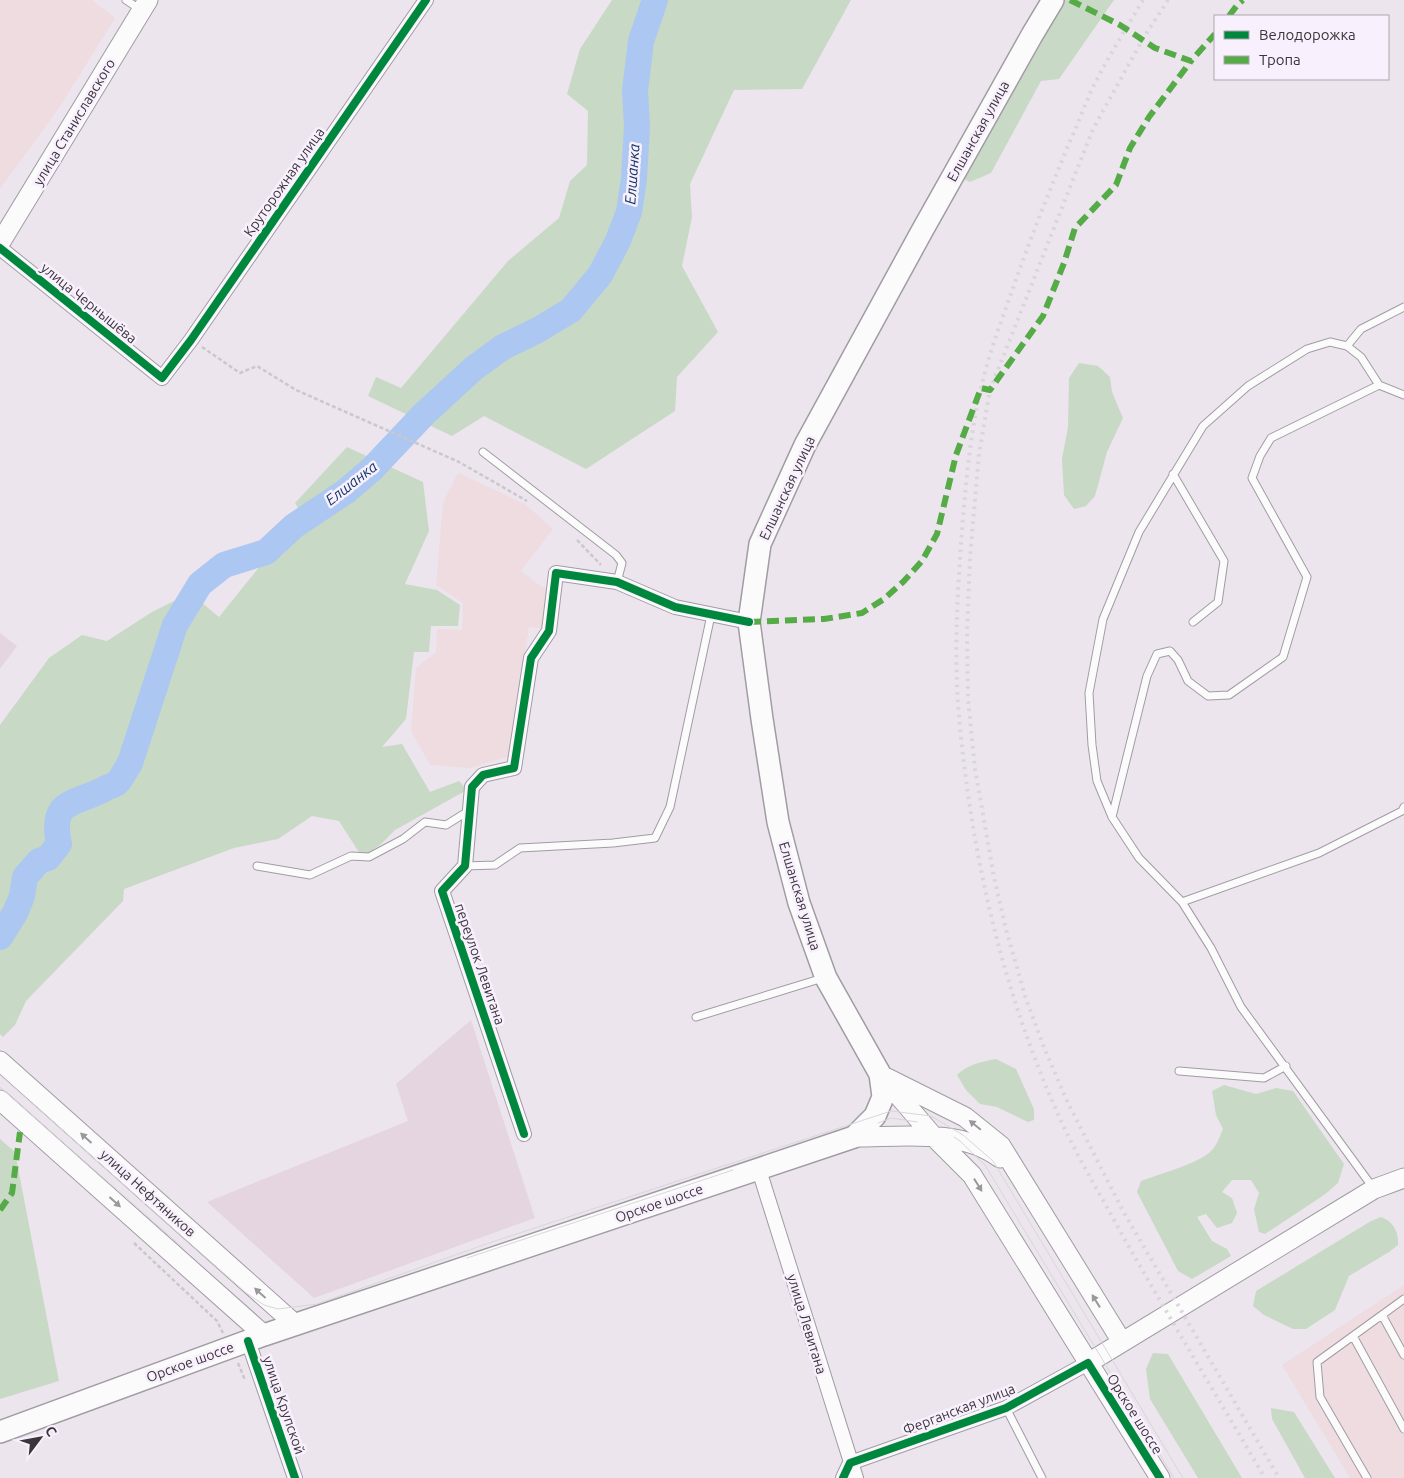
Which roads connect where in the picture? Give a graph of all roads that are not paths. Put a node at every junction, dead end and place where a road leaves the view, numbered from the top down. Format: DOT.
graph roads {
  1 [pos="426,0"];
  2 [pos="1053,0"];
  3 [pos="139,3"];
  4 [pos="0,243"];
  5 [pos="0,248"];
  6 [pos="1404,307"];
  7 [pos="1347,346"];
  8 [pos="162,378"];
  9 [pos="1379,385"];
  10 [pos="1404,395"];
  11 [pos="483,452"];
  12 [pos="1173,474"];
  13 [pos="617,582"];
  14 [pos="711,615"];
  15 [pos="749,622"];
  16 [pos="1193,622"];
  17 [pos="1404,807"];
  18 [pos="470,810"];
  19 [pos="1112,817"];
  20 [pos="257,866"];
  21 [pos="465,866"];
  22 [pos="1182,902"];
  23 [pos="826,978"];
  24 [pos="696,1017"];
  25 [pos="0,1061"];
  26 [pos="1286,1066"];
  27 [pos="1179,1071"];
  28 [pos="880,1074"];
  29 [pos="0,1100"];
  30 [pos="524,1134"];
  31 [pos="933,1136"];
  32 [pos="854,1137"];
  33 [pos="759,1170"];
  34 [pos="1017,1171"];
  35 [pos="1404,1178"];
  36 [pos="1374,1189"];
  37 [pos="1404,1300"];
  38 [pos="1382,1315"];
  39 [pos="296,1325"];
  40 [pos="1353,1336"];
  41 [pos="248,1341"];
  42 [pos="1122,1342"];
  43 [pos="1404,1355"];
  44 [pos="1088,1362"];
  45 [pos="1006,1408"];
  46 [pos="1404,1429"];
  47 [pos="0,1432"];
  48 [pos="850,1463"];
  49 [pos="296,1478"];
  50 [pos="843,1478"];
  51 [pos="856,1478"];
  52 [pos="1042,1478"];
  53 [pos="1160,1478"];
  54 [pos="1367,1478"];
  1 -- 8 [label="street, Круторожная улица"];
  2 -- 15 [label="main road, Елшанская улица"];
  3 -- 4 [label="main road, улица Станиславского"];
  5 -- 8 [label="street, улица Чернышёва"];
  6 -- 7 [label="lane"];
  7 -- 9 [label="lane"];
  7 -- 12 [label="lane"];
  9 -- 10 [label="lane"];
  9 -- 19 [label="lane"];
  11 -- 13 [label="lane"];
  12 -- 16 [label="lane"];
  12 -- 19 [label="lane"];
  13 -- 14 [label="street"];
  13 -- 18 [label="street"];
  14 -- 15 [label="street"];
  14 -- 21 [label="lane"];
  15 -- 23 [label="main road, Елшанская улица"];
  17 -- 22 [label="lane"];
  18 -- 20 [label="lane"];
  18 -- 21 [label="street"];
  19 -- 22 [label="lane"];
  21 -- 30 [label="street, переулок Левитана"];
  22 -- 26 [label="lane"];
  23 -- 24 [label="lane"];
  23 -- 28 [label="main road, Елшанская улица"];
  39 -- 25 [label="main road, улица Нефтяников, one-way"];
  26 -- 27 [label="lane"];
  26 -- 36 [label="lane"];
  28 -- 31 [label="main road"];
  28 -- 32 [label="main road"];
  34 -- 28 [label="main road, one-way"];
  29 -- 41 [label="main road, улица Нефтяников, one-way"];
  31 -- 32 [label="main road, Орское шоссе"];
  31 -- 34 [label="main road"];
  31 -- 44 [label="main road, Орское шоссе, one-way"];
  32 -- 33 [label="main road, Орское шоссе"];
  33 -- 39 [label="main road, Орское шоссе"];
  33 -- 48 [label="street, улица Левитана"];
  42 -- 34 [label="main road, one-way"];
  35 -- 36 [label="main road"];
  36 -- 42 [label="main road"];
  37 -- 38 [label="lane"];
  38 -- 40 [label="lane"];
  38 -- 43 [label="lane"];
  39 -- 41 [label="main road, Орское шоссе"];
  40 -- 46 [label="lane"];
  40 -- 54 [label="lane"];
  41 -- 47 [label="main road, Орское шоссе"];
  41 -- 49 [label="street, улица Крупской"];
  42 -- 44 [label="main road"];
  44 -- 45 [label="street, Ферганская улица"];
  44 -- 53 [label="main road, Орское шоссе"];
  45 -- 48 [label="street, Ферганская улица"];
  45 -- 52 [label="lane"];
  48 -- 50 [label="street"];
  48 -- 51 [label="street, улица Левитана"];
}
